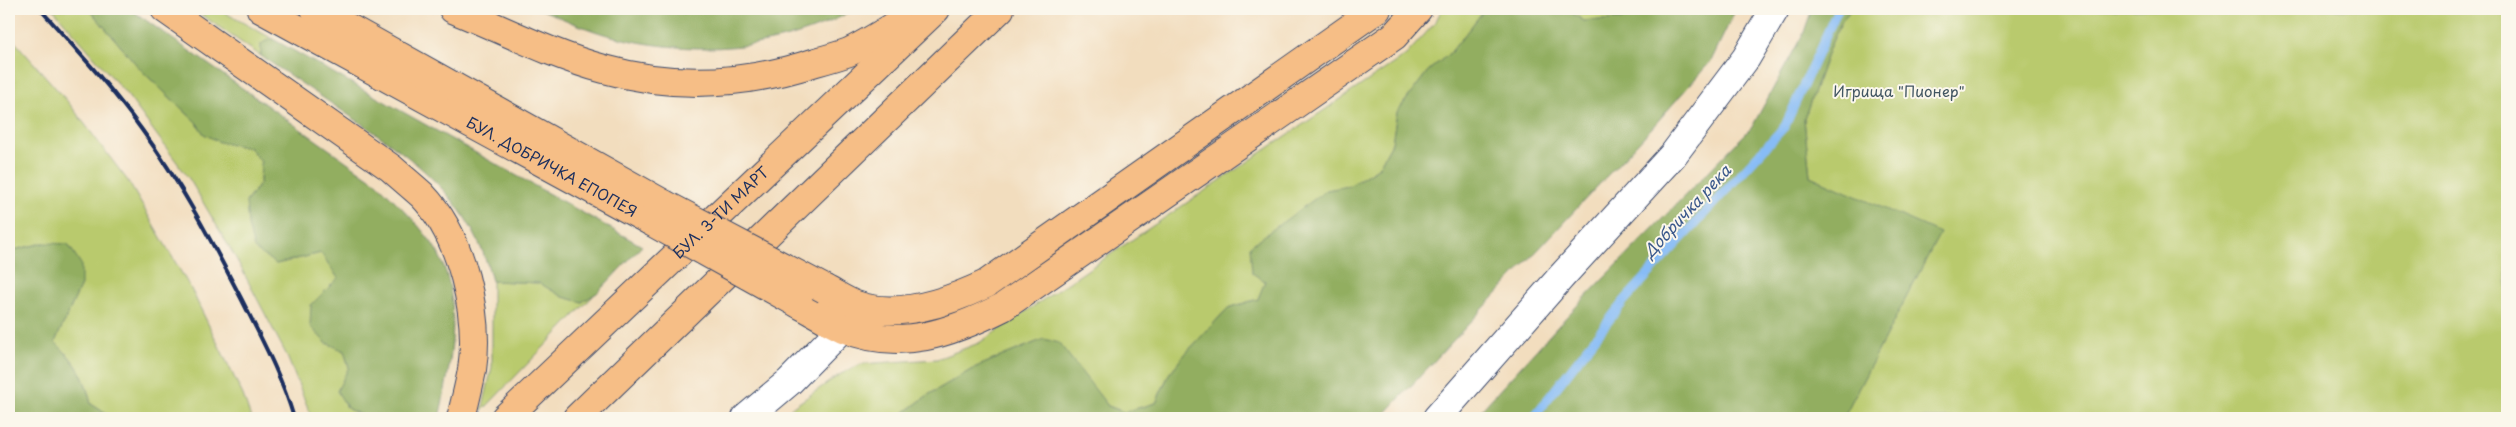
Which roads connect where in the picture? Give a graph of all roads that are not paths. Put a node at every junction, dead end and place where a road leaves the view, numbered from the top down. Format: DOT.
graph roads {
  1 [pos="165,9"];
  2 [pos="261,9"];
  3 [pos="315,9"];
  4 [pos="453,9"];
  5 [pos="923,9"];
  6 [pos="936,9"];
  7 [pos="1000,9"];
  8 [pos="1377,9"];
  9 [pos="1418,9"];
  10 [pos="1775,9"];
  11 [pos="657,212"];
  12 [pos="850,316"];
  13 [pos="461,418"];
  14 [pos="505,418"];
  15 [pos="577,418"];
  16 [pos="746,418"];
  17 [pos="1437,418"];
  1 -- 13 [label="main road"];
  2 -- 11 [label="main road, БУЛ. ДОБРИЧКА ЕПОПЕЯ"];
  3 -- 11 [label="main road, БУЛ. ДОБРИЧКА ЕПОПЕЯ"];
  4 -- 5 [label="main road"];
  6 -- 14 [label="main road, БУЛ. 3-ТИ МАРТ"];
  7 -- 15 [label="main road"];
  8 -- 12 [label="main road"];
  9 -- 12 [label="main road"];
  10 -- 17 [label="street"];
  11 -- 12 [label="main road, БУЛ. ДОБРИЧКА ЕПОПЕЯ, bridge"];
  11 -- 12 [label="main road, БУЛ. ДОБРИЧКА ЕПОПЕЯ, bridge"];
  12 -- 16 [label="street"];
}
